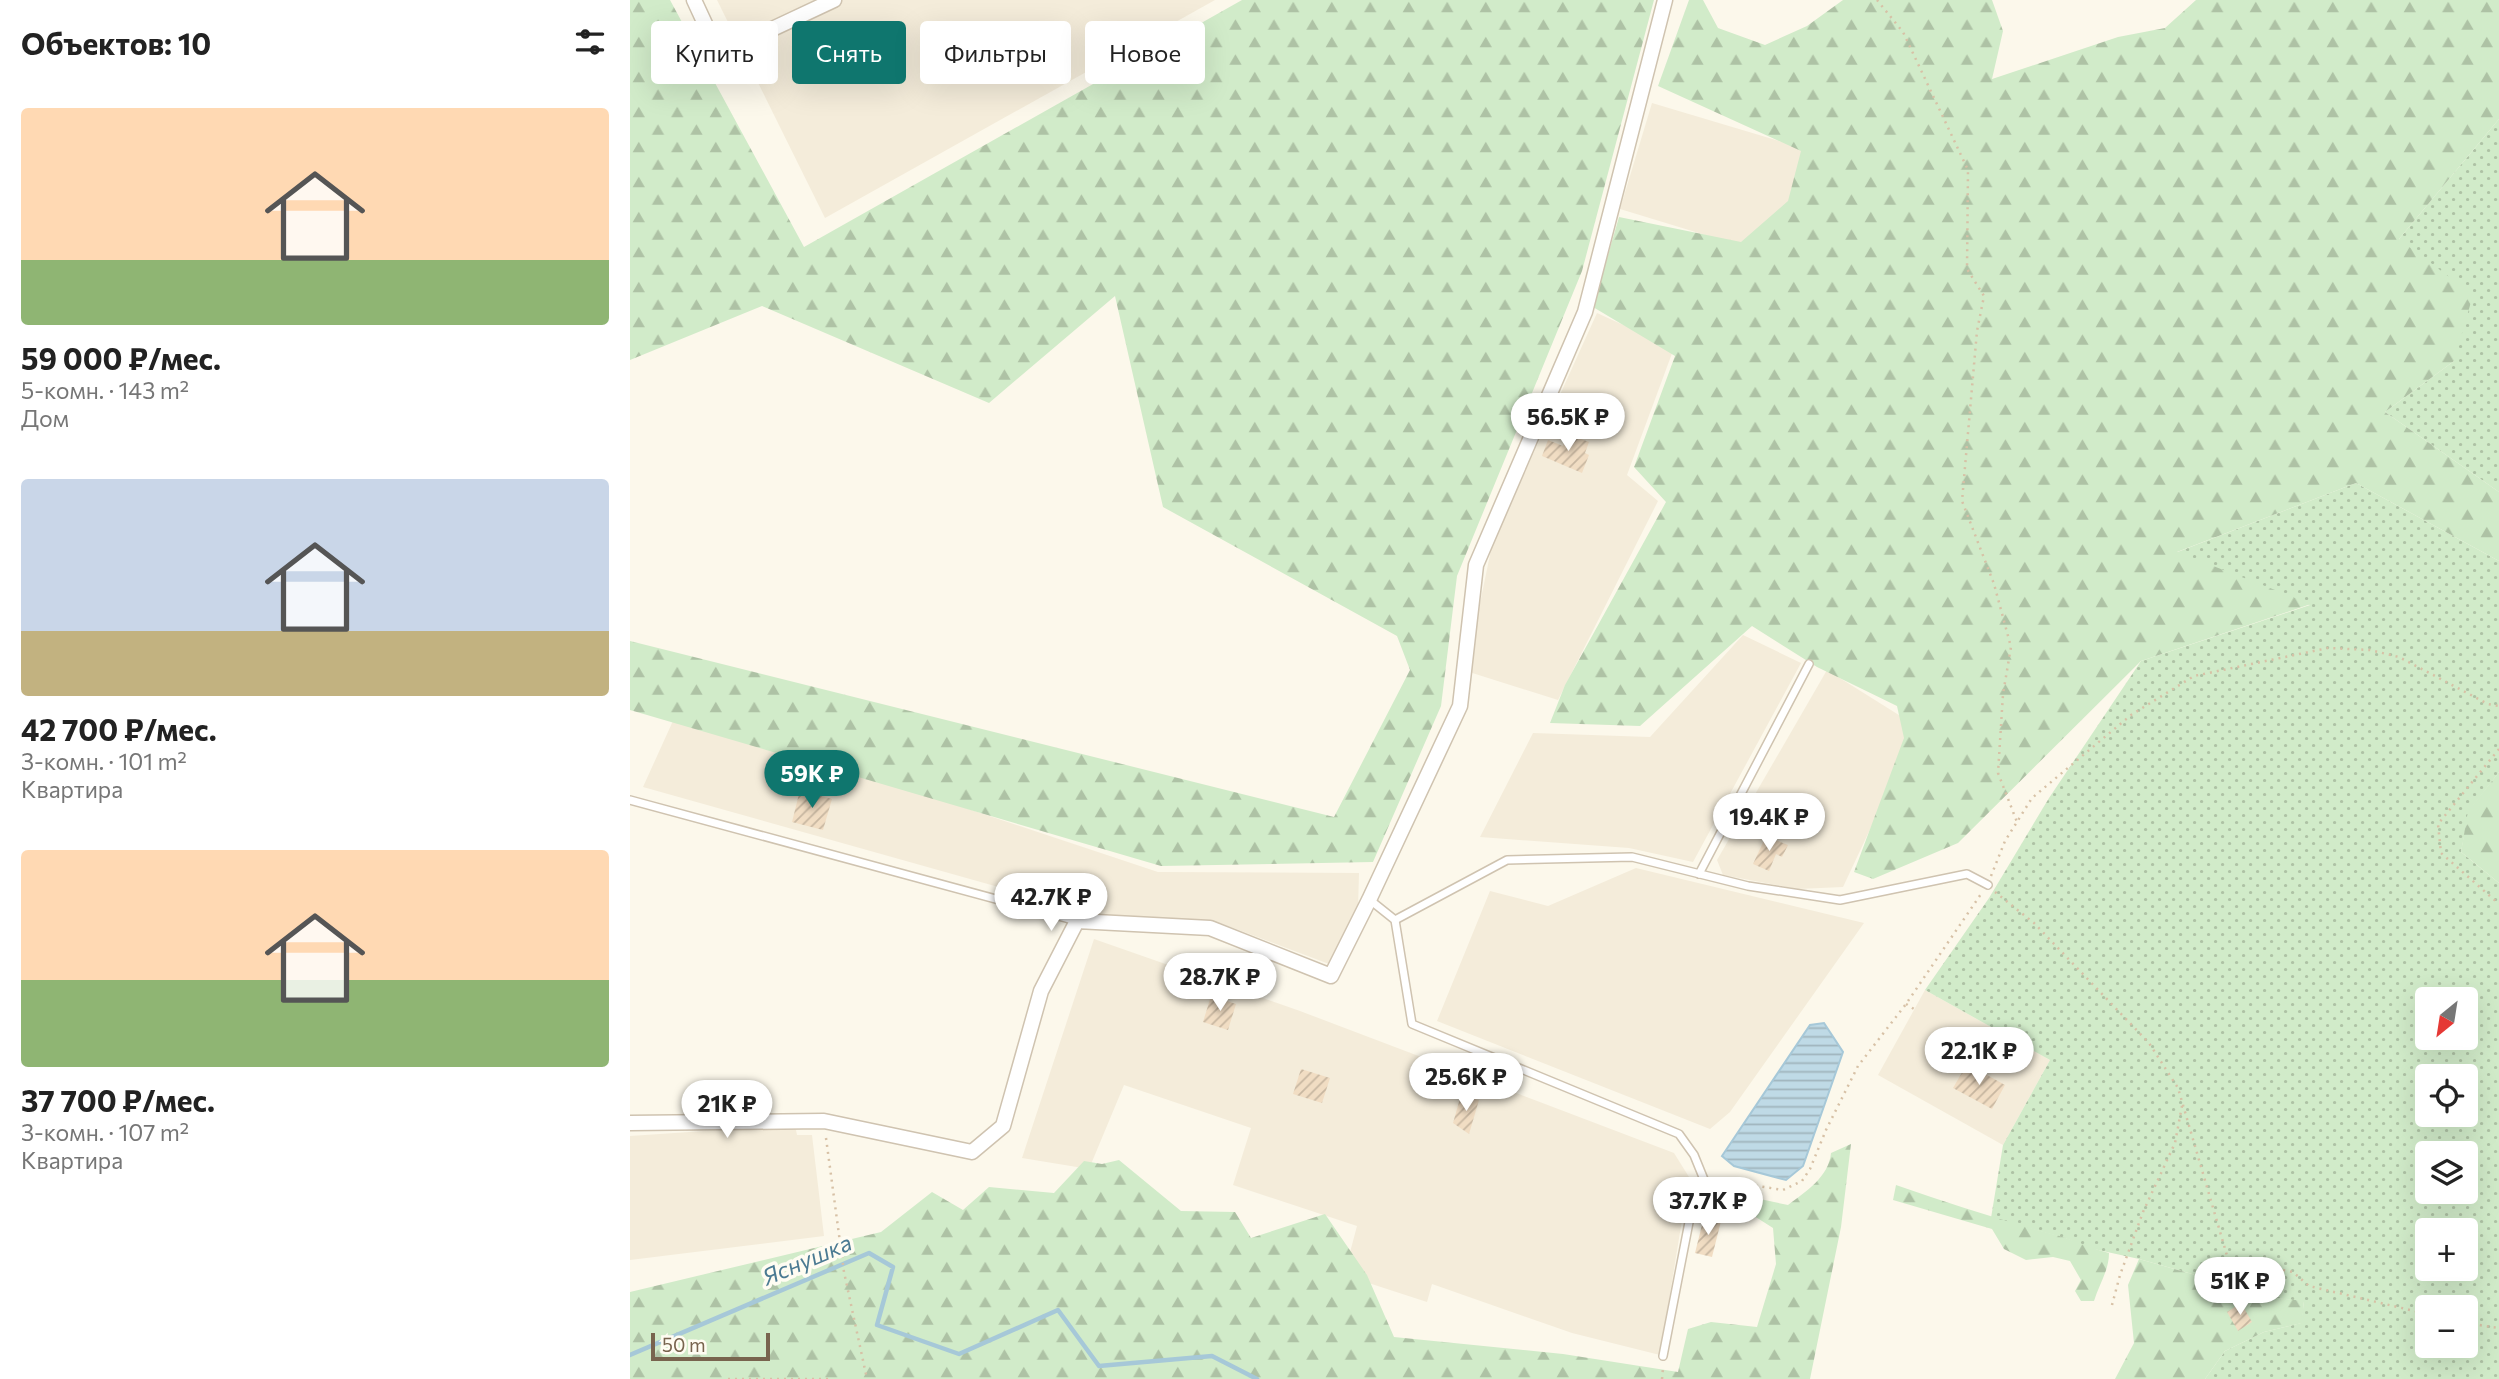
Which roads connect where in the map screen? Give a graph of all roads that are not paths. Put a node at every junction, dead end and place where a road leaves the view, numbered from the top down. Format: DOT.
graph roads {
  1 [pos="694,0"];
  2 [pos="834,0"];
  3 [pos="1665,0"];
  4 [pos="1809,664"];
  5 [pos="630,800"];
  6 [pos="1699,874"];
  7 [pos="1988,885"];
  8 [pos="1369,900"];
  9 [pos="1395,920"];
  10 [pos="1077,921"];
  11 [pos="630,1123"];
  12 [pos="1701,1192"];
  13 [pos="1712,1210"];
  14 [pos="1663,1356"];
  1 -- 2 [label="street"];
  3 -- 8 [label="street"];
  4 -- 6 [label="lane"];
  5 -- 10 [label="lane"];
  6 -- 7 [label="lane"];
  6 -- 9 [label="lane"];
  8 -- 9 [label="lane"];
  8 -- 10 [label="street"];
  9 -- 12 [label="lane"];
  10 -- 11 [label="street"];
  12 -- 13 [label="lane"];
  12 -- 14 [label="lane"];
}
